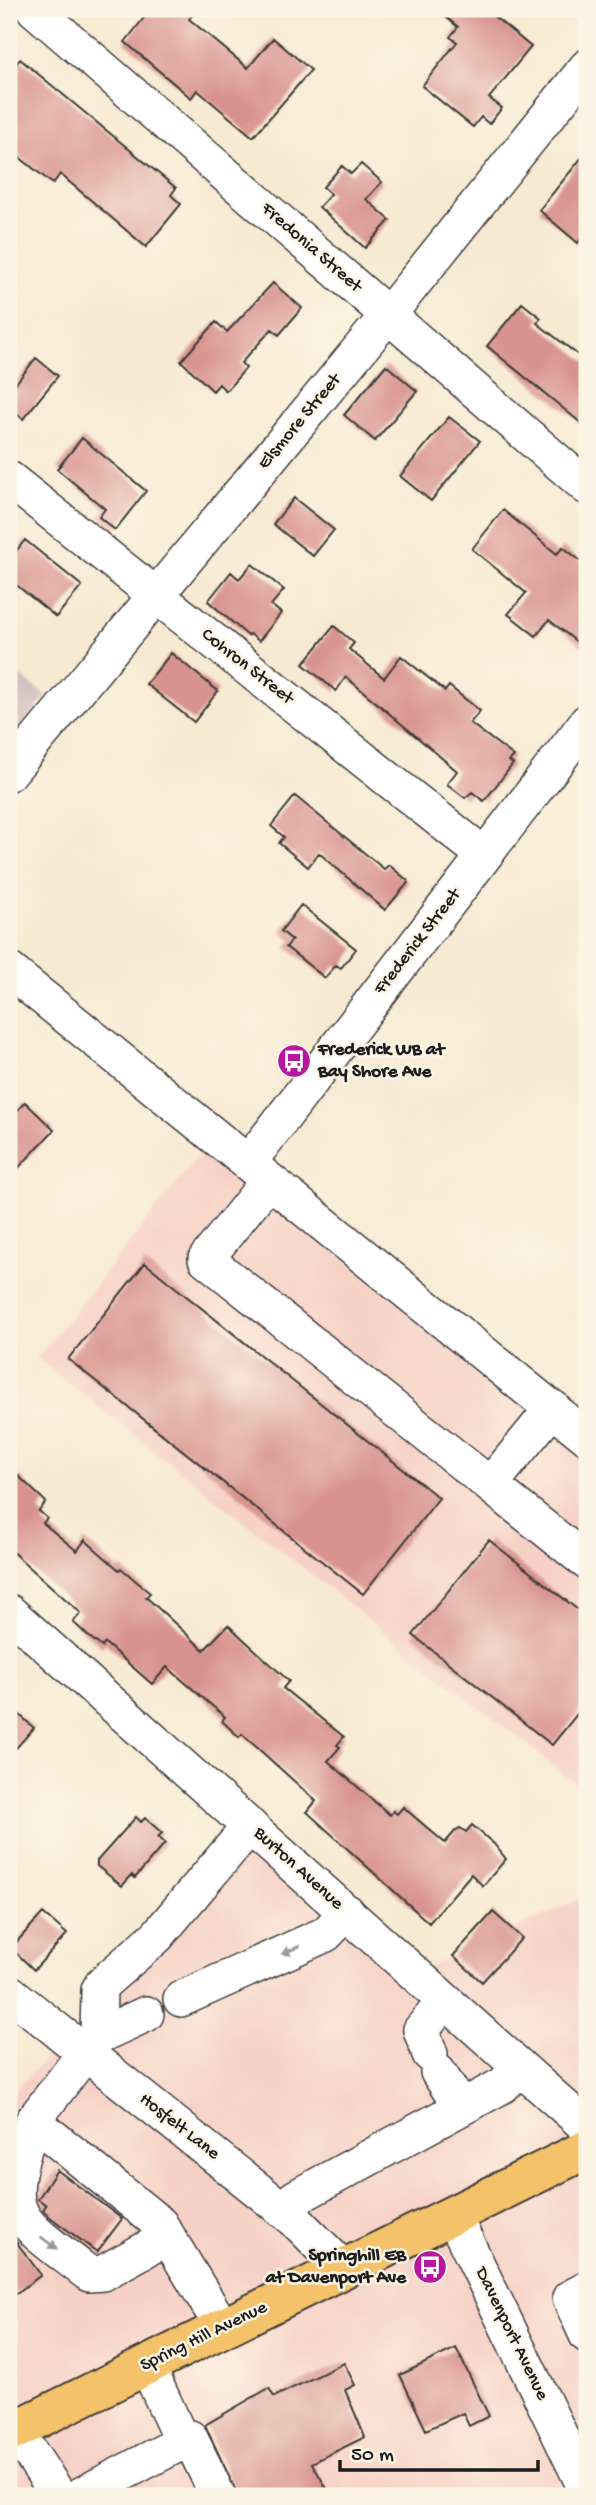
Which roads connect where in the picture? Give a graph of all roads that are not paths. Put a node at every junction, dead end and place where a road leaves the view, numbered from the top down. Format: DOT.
graph roads {
  1 [pos="34,9"];
  2 [pos="587,67"];
  3 [pos="388,315"];
  4 [pos="9,479"];
  5 [pos="587,487"];
  6 [pos="156,596"];
  7 [pos="587,722"];
  8 [pos="9,773"];
  9 [pos="484,855"];
  10 [pos="9,970"];
  11 [pos="258,1171"];
  12 [pos="575,1420"];
  13 [pos="489,1485"];
  14 [pos="587,1562"];
  15 [pos="9,1612"];
  16 [pos="250,1826"];
  17 [pos="347,1912"];
  18 [pos="9,1992"];
  19 [pos="181,1999"];
  20 [pos="445,2001"];
  21 [pos="146,2014"];
  22 [pos="90,2043"];
  23 [pos="521,2068"];
  24 [pos="461,2107"];
  25 [pos="33,2120"];
  26 [pos="587,2127"];
  27 [pos="587,2149"];
  28 [pos="286,2212"];
  29 [pos="453,2215"];
  30 [pos="168,2237"];
  31 [pos="344,2269"];
  32 [pos="579,2293"];
  33 [pos="223,2328"];
  34 [pos="587,2335"];
  35 [pos="147,2365"];
  36 [pos="12,2431"];
  37 [pos="182,2442"];
  38 [pos="587,2491"];
  39 [pos="59,2496"];
  40 [pos="79,2496"];
  41 [pos="218,2496"];
  1 -- 3 [label="street, Fredonia Street"];
  2 -- 3 [label="street, Elsmore Street"];
  3 -- 5 [label="street, Fredonia Street"];
  3 -- 6 [label="street, Elsmore Street"];
  4 -- 6 [label="street, Cohron Street"];
  6 -- 8 [label="street, Elsmore Street"];
  6 -- 9 [label="street, Cohron Street"];
  7 -- 9 [label="street, Frederick Street"];
  9 -- 11 [label="street, Frederick Street"];
  10 -- 11 [label="street"];
  11 -- 12 [label="street"];
  11 -- 13 [label="street, Frederick Street"];
  12 -- 13 [label="street"];
  13 -- 14 [label="street"];
  15 -- 16 [label="street, Burton Avenue"];
  16 -- 17 [label="street, Burton Avenue"];
  16 -- 22 [label="street"];
  17 -- 19 [label="street, one-way"];
  17 -- 20 [label="street, Burton Avenue"];
  18 -- 22 [label="street, Hosfelt Lane"];
  20 -- 23 [label="street, Burton Avenue"];
  20 -- 24 [label="street"];
  21 -- 22 [label="street"];
  22 -- 25 [label="street"];
  22 -- 28 [label="street, Hosfelt Lane"];
  23 -- 24 [label="street"];
  23 -- 26 [label="street, Burton Avenue"];
  24 -- 28 [label="street"];
  25 -- 30 [label="street"];
  25 -- 30 [label="street, one-way"];
  27 -- 29 [label="main road, Spring Hill Avenue"];
  28 -- 31 [label="street, Hosfelt Lane"];
  29 -- 31 [label="main road, Spring Hill Avenue"];
  29 -- 38 [label="street, Davenport Avenue"];
  30 -- 33 [label="street"];
  31 -- 33 [label="main road, Spring Hill Avenue"];
  32 -- 34 [label="street"];
  33 -- 35 [label="main road, Spring Hill Avenue"];
  35 -- 36 [label="main road, Spring Hill Avenue"];
  35 -- 37 [label="street"];
  36 -- 39 [label="street"];
  37 -- 40 [label="street"];
  37 -- 41 [label="street"];
}
